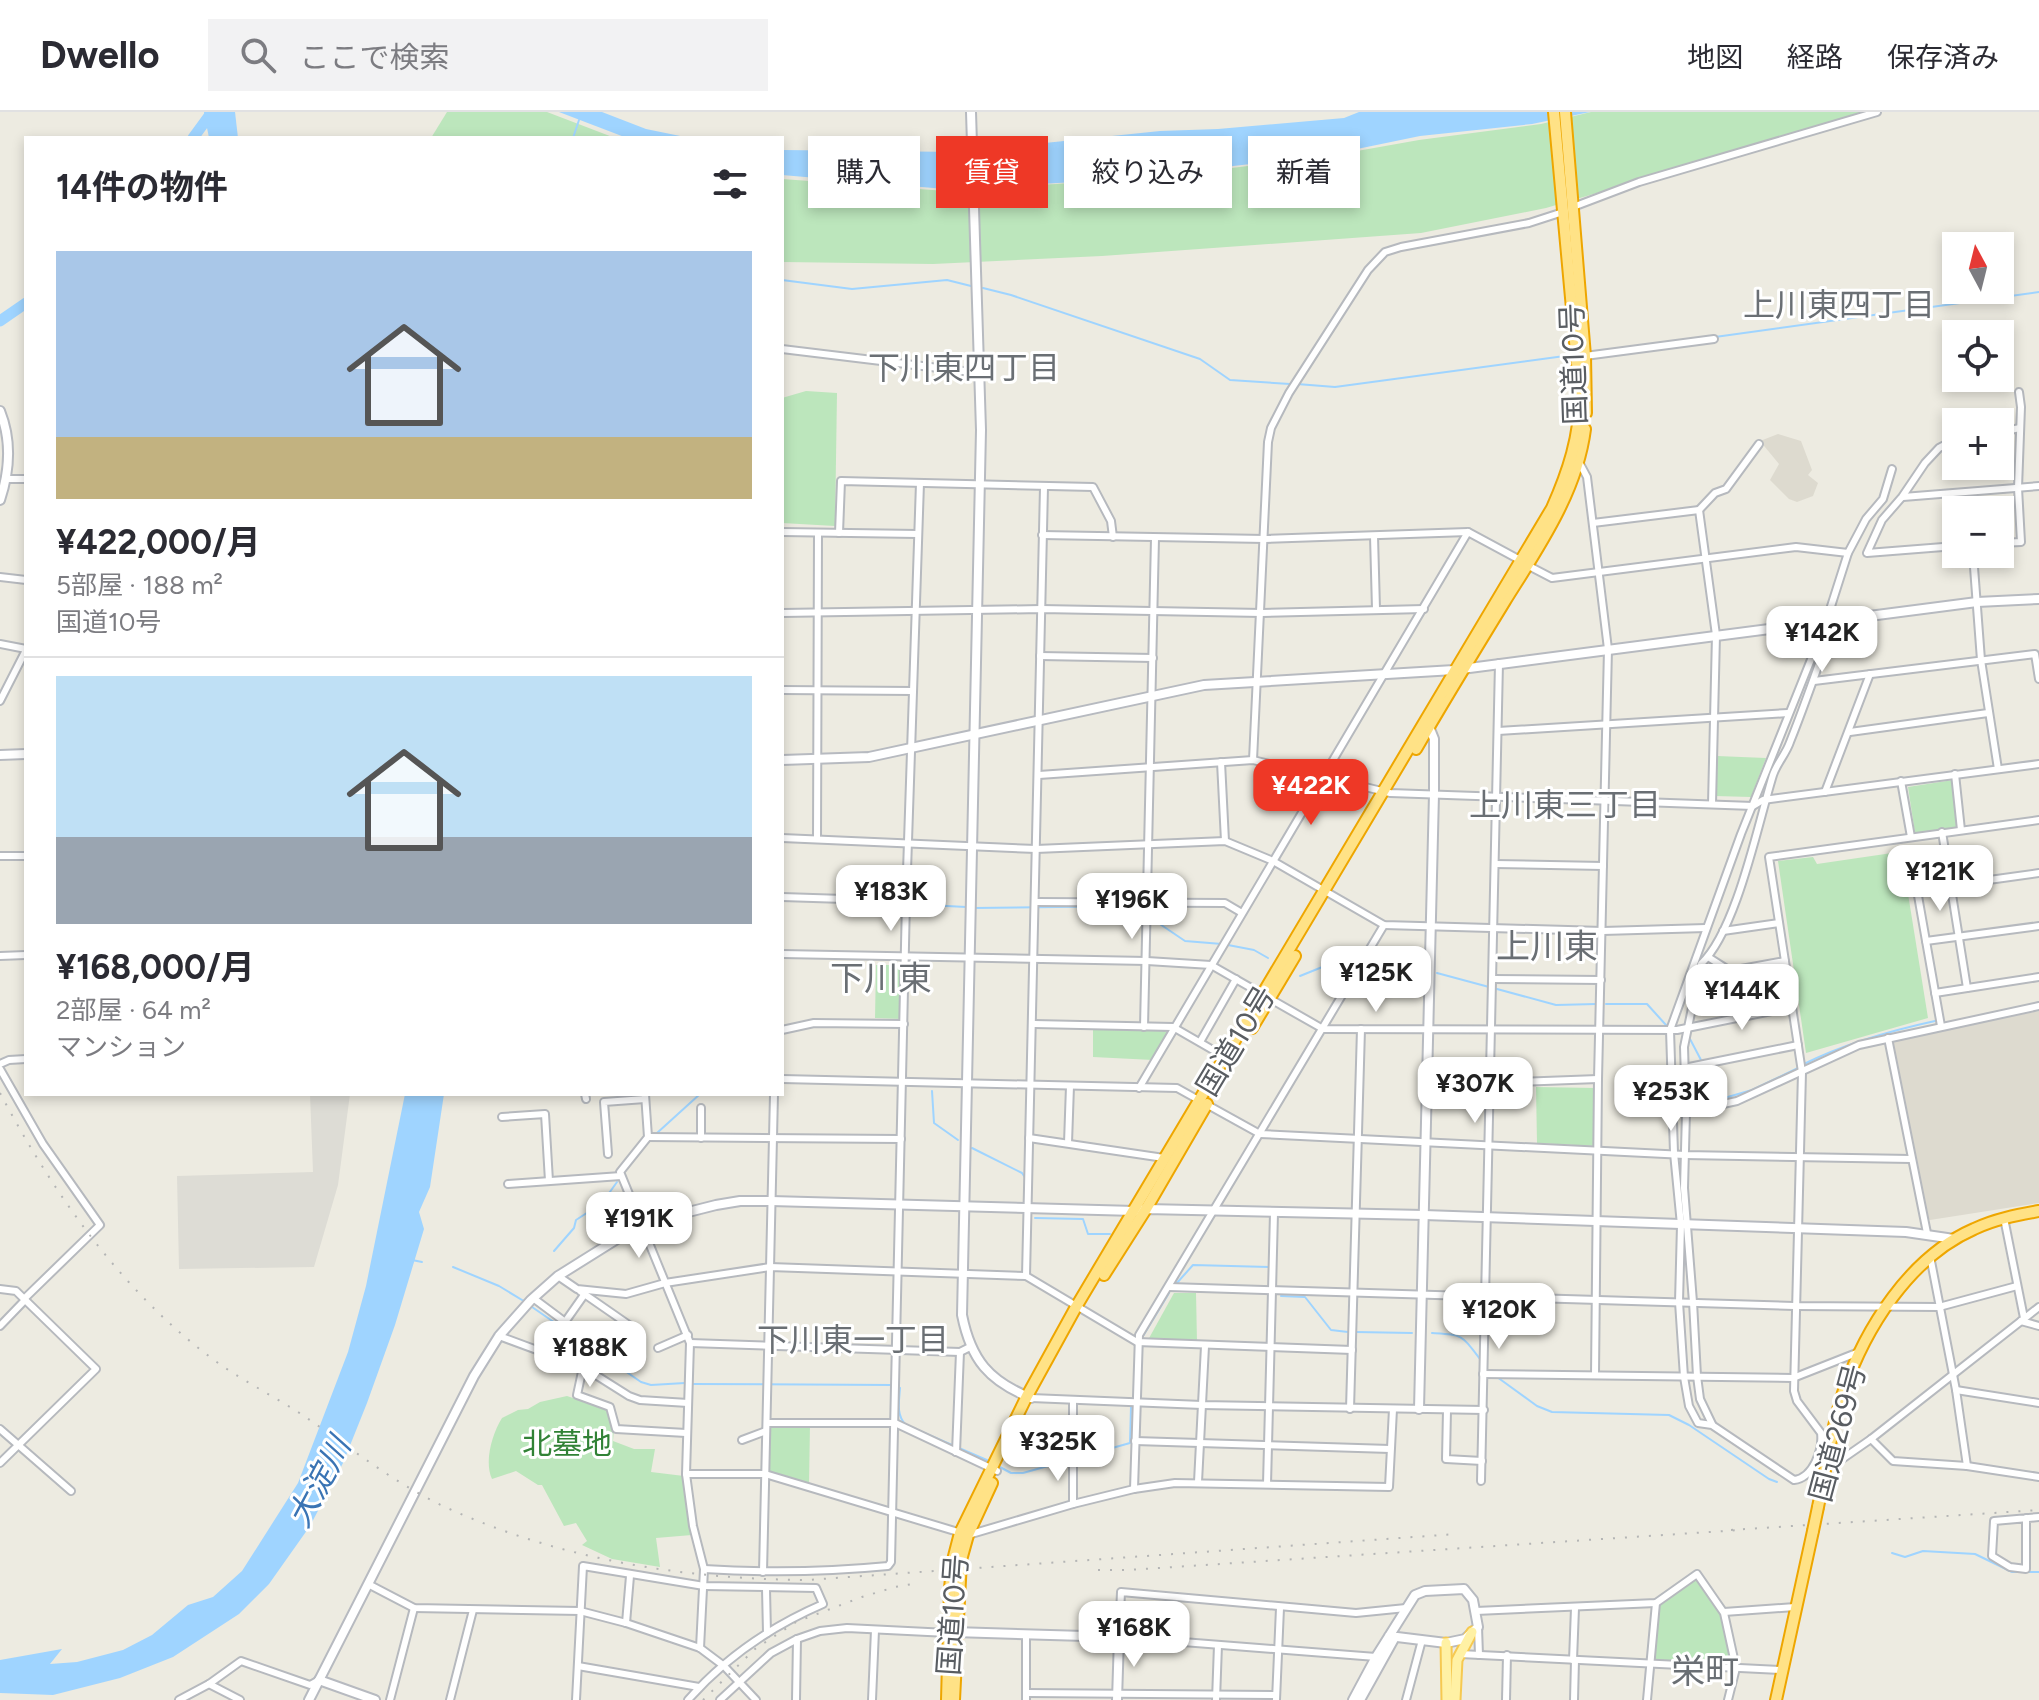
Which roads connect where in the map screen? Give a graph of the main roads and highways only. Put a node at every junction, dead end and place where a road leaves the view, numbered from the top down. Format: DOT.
graph roads {
  1 [pos="1554,112"];
  2 [pos="1565,112"];
  3 [pos="1568,205"];
  4 [pos="1524,563"];
  5 [pos="1204,1103"];
  6 [pos="1140,1210"];
  7 [pos="2039,1211"];
  8 [pos="1475,1630"];
  9 [pos="953,1632"];
  10 [pos="1446,1643"];
  11 [pos="947,1700"];
  12 [pos="954,1700"];
  13 [pos="1447,1700"];
  14 [pos="1455,1700"];
  15 [pos="1776,1700"];
  1 -- 3 [label="highway, 国道10号"];
  2 -- 3 [label="highway, 国道10号"];
  3 -- 4 [label="highway, 国道10号"];
  3 -- 4 [label="highway, 国道10号"];
  4 -- 5 [label="highway, 国道10号"];
  5 -- 6 [label="highway, 国道10号"];
  5 -- 6 [label="highway, 国道10号"];
  6 -- 9 [label="highway, 国道10号"];
  7 -- 15 [label="highway, 国道269号, bridge"];
  8 -- 14 [label="main road"];
  9 -- 11 [label="highway, 国道10号"];
  9 -- 12 [label="highway, 国道10号"];
  10 -- 13 [label="main road"];
}
